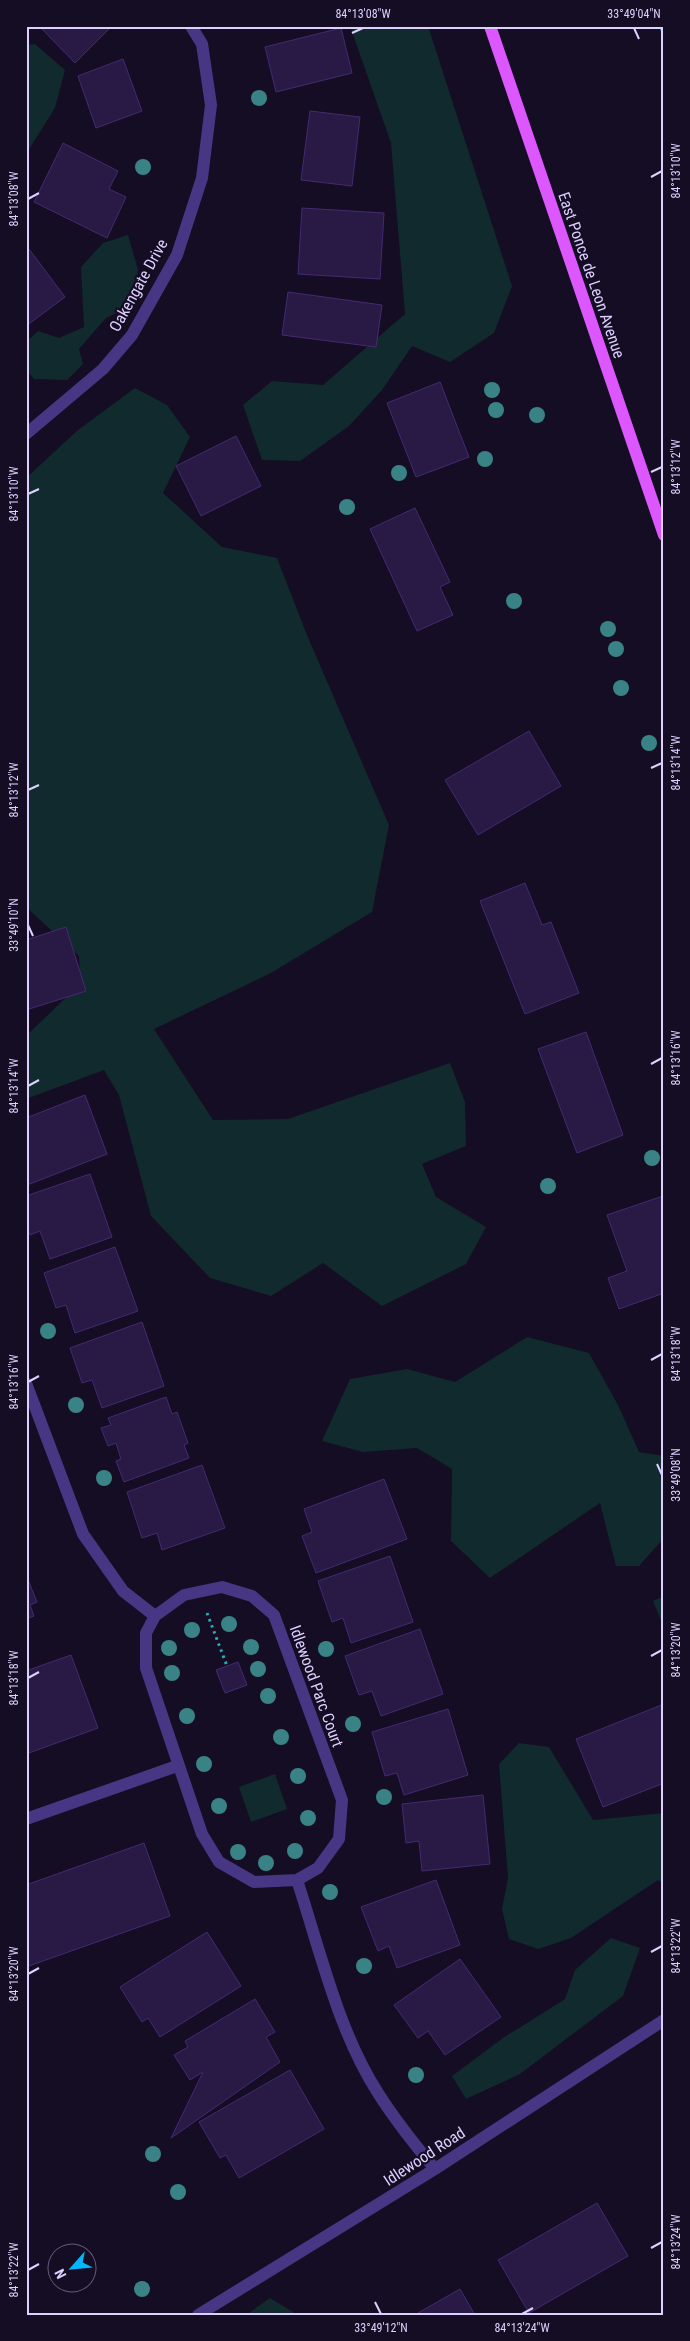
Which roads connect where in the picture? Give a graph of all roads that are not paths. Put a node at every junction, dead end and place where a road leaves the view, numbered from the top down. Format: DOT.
graph roads {
  1 [pos="191,26"];
  2 [pos="490,26"];
  3 [pos="26,434"];
  4 [pos="664,535"];
  5 [pos="26,1383"];
  6 [pos="156,1616"];
  7 [pos="177,1766"];
  8 [pos="26,1819"];
  9 [pos="297,1880"];
  10 [pos="664,2020"];
  11 [pos="435,2169"];
  12 [pos="198,2315"];
  1 -- 3 [label="street, Oakengate Drive"];
  2 -- 4 [label="main road, East Ponce de Leon Avenue"];
  5 -- 6 [label="street"];
  6 -- 7 [label="street, Idlewood Parc Court"];
  6 -- 9 [label="street, Idlewood Parc Court"];
  7 -- 8 [label="street"];
  7 -- 9 [label="street, Idlewood Parc Court"];
  9 -- 11 [label="street"];
  10 -- 11 [label="street, Idlewood Road"];
  11 -- 12 [label="street, Idlewood Road"];
}
